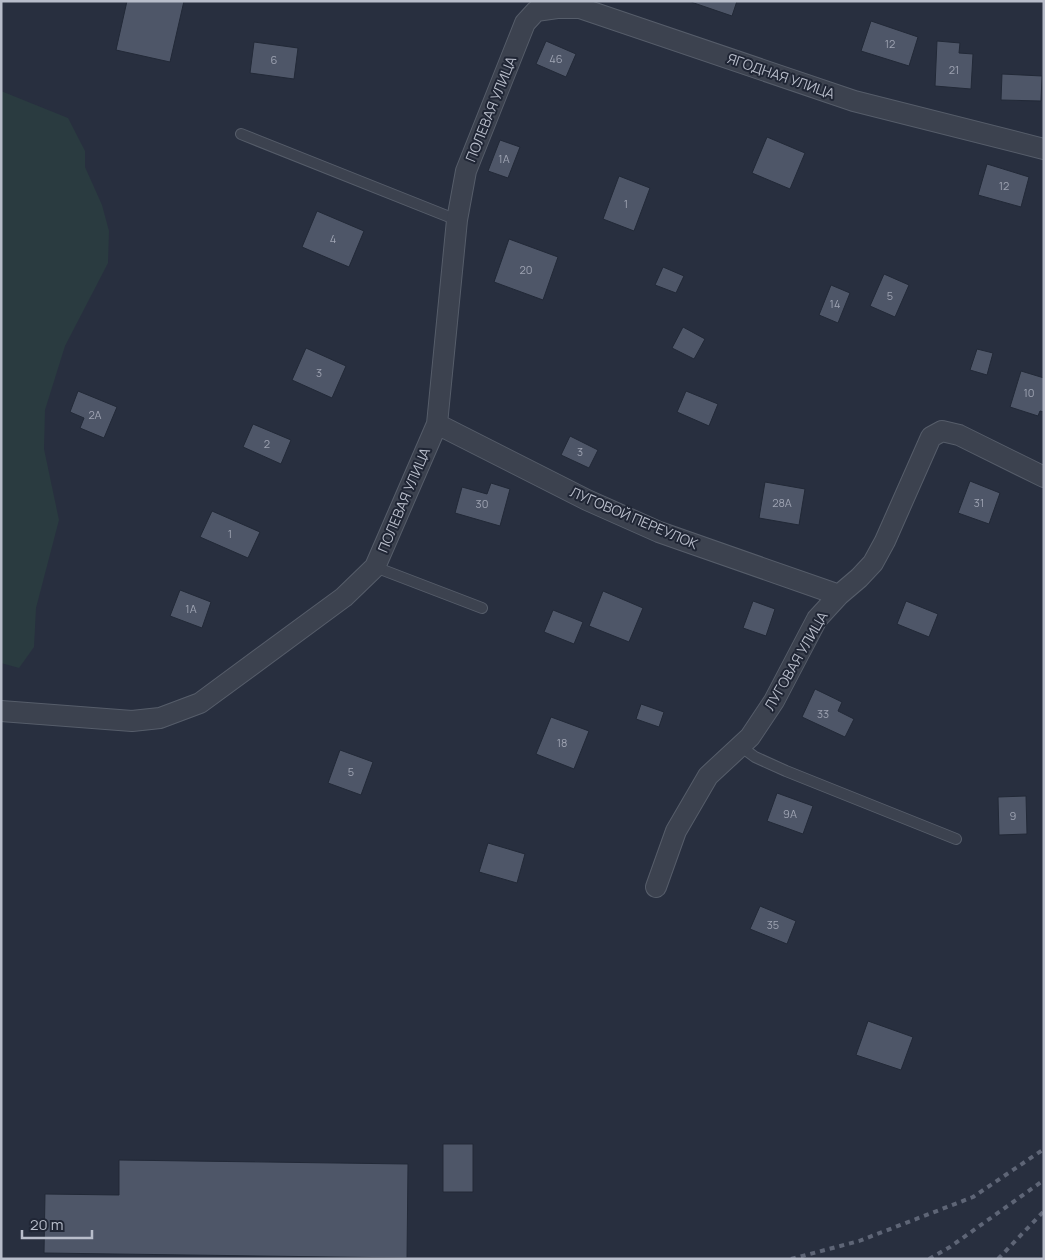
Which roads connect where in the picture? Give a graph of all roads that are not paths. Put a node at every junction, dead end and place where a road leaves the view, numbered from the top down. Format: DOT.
graph roads {
  1 [pos="525,24"];
  2 [pos="241,134"];
  3 [pos="1044,149"];
  4 [pos="457,220"];
  5 [pos="437,424"];
  6 [pos="1044,476"];
  7 [pos="376,567"];
  8 [pos="839,594"];
  9 [pos="482,608"];
  10 [pos="1,711"];
  11 [pos="740,746"];
  12 [pos="956,838"];
  13 [pos="656,887"];
  1 -- 3 [label="street, ЯГОДНАЯ УЛИЦА"];
  1 -- 4 [label="street, ПОЛЕВАЯ УЛИЦА"];
  2 -- 4 [label="lane"];
  4 -- 5 [label="street, ПОЛЕВАЯ УЛИЦА"];
  5 -- 7 [label="street, ПОЛЕВАЯ УЛИЦА"];
  5 -- 8 [label="street, ЛУГОВОЙ ПЕРЕУЛОК"];
  6 -- 8 [label="street, ЛУГОВАЯ УЛИЦА"];
  7 -- 9 [label="lane"];
  7 -- 10 [label="street, ПОЛЕВАЯ УЛИЦА"];
  8 -- 11 [label="street, ЛУГОВАЯ УЛИЦА"];
  11 -- 12 [label="lane"];
  11 -- 13 [label="street, ЛУГОВАЯ УЛИЦА"];
}
